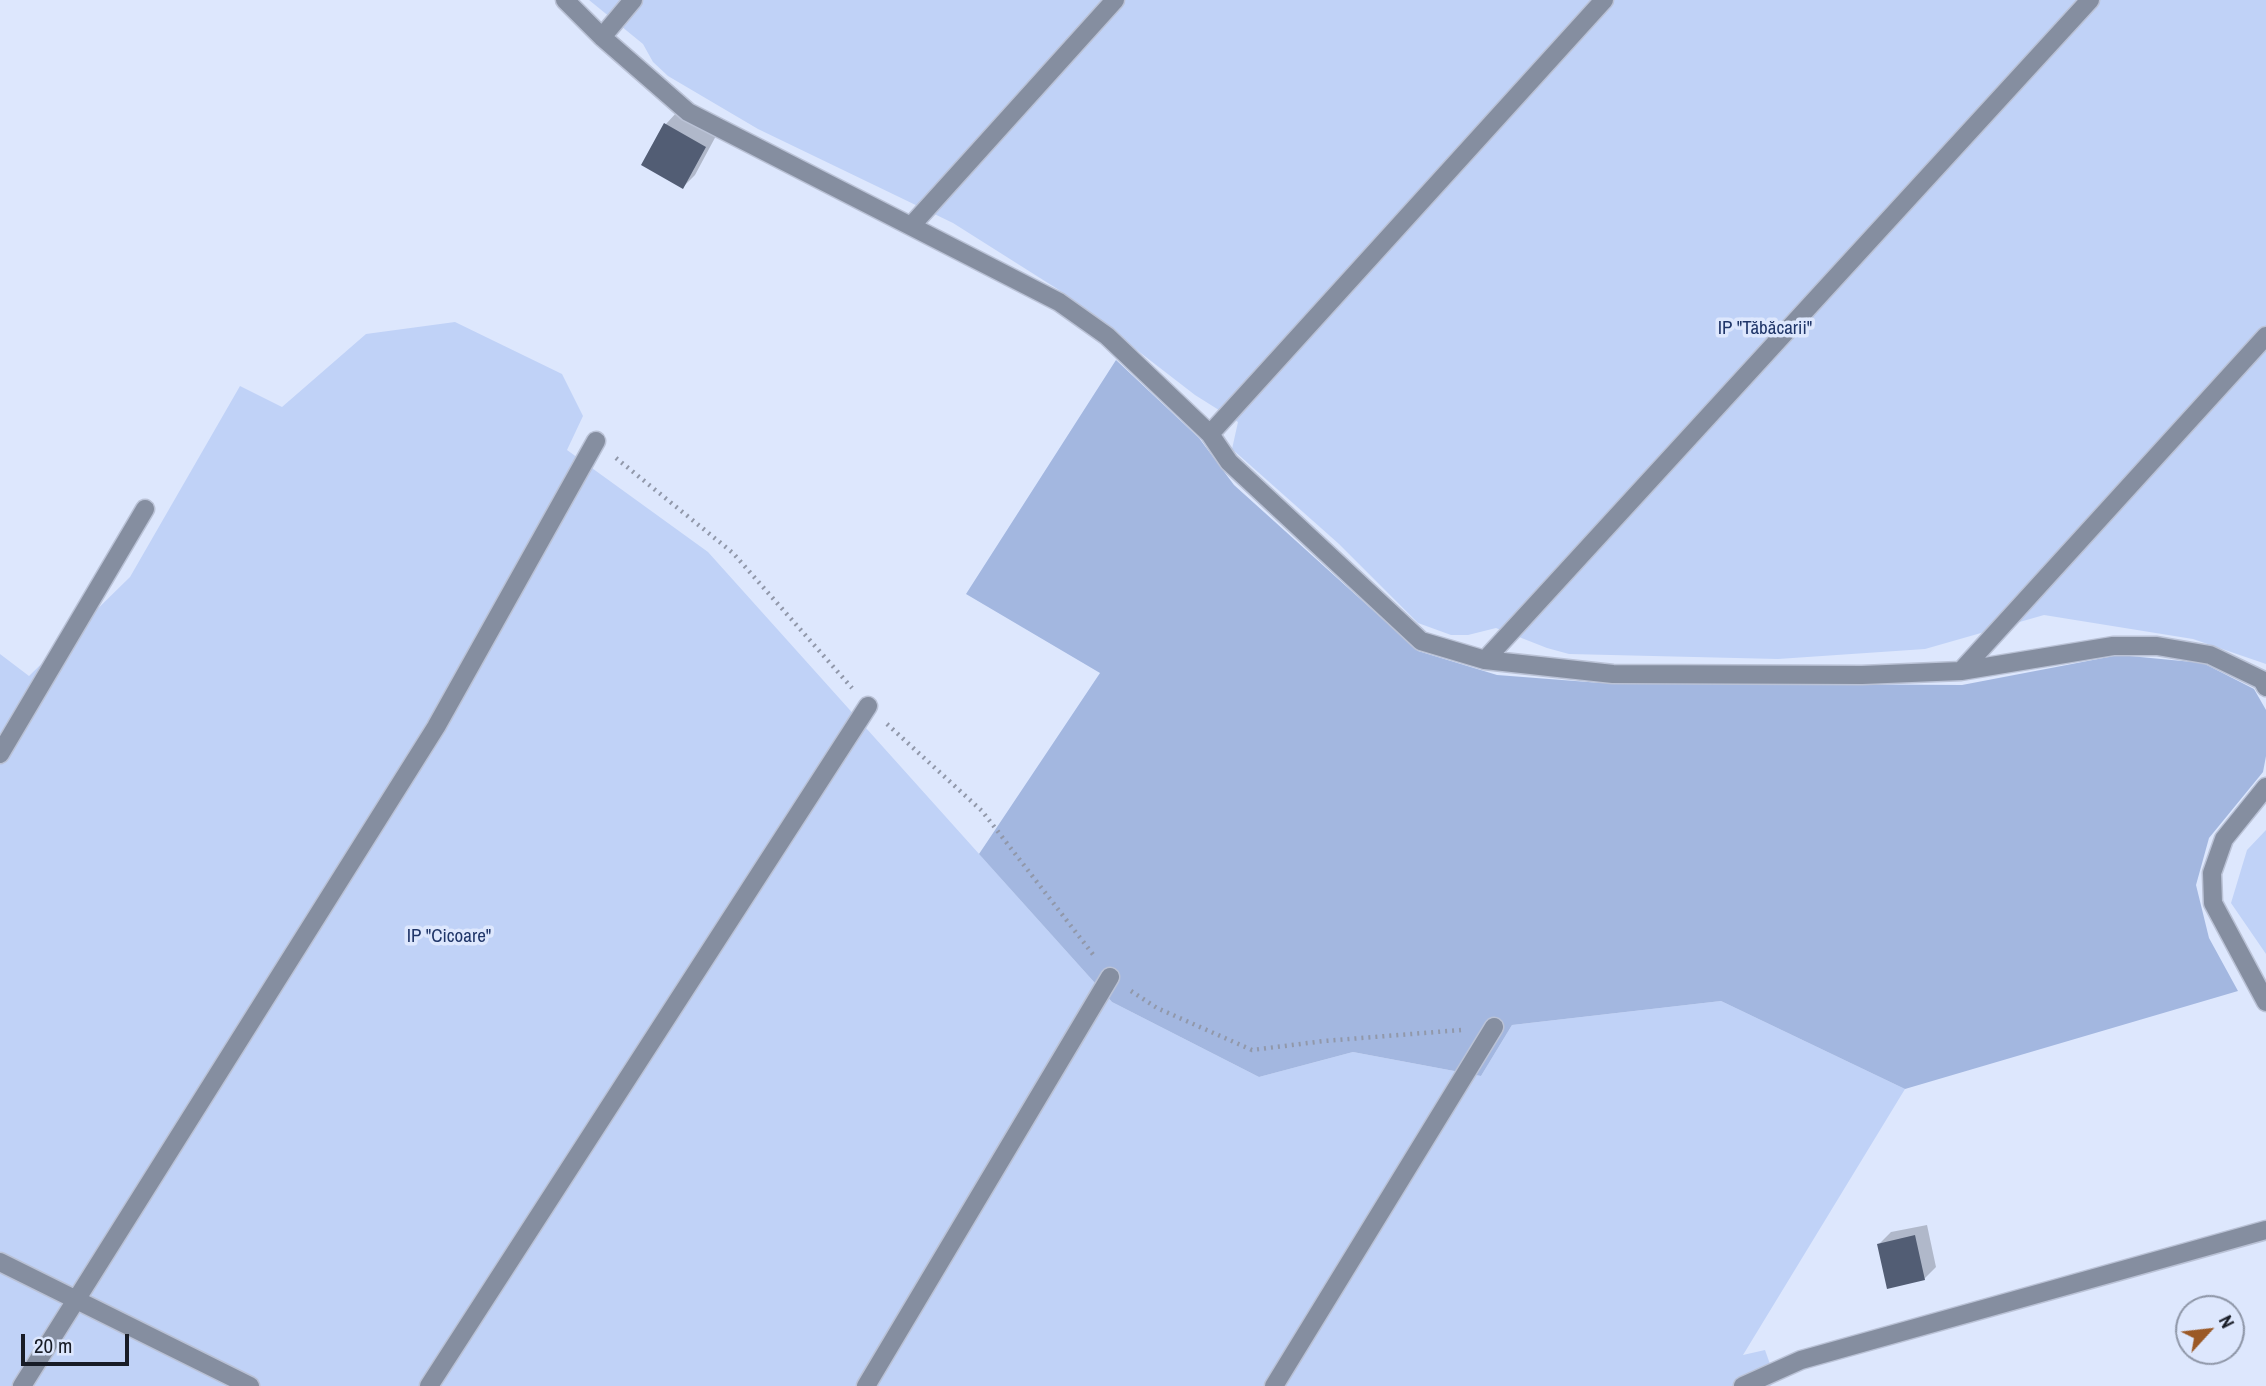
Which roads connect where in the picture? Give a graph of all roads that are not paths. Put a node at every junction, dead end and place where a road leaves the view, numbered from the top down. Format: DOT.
graph roads {
  1 [pos="565,0"];
  2 [pos="634,0"];
  3 [pos="1115,0"];
  4 [pos="1604,0"];
  5 [pos="2090,0"];
  6 [pos="602,37"];
  7 [pos="911,226"];
  8 [pos="2266,336"];
  9 [pos="1210,434"];
  10 [pos="596,441"];
  11 [pos="145,509"];
  12 [pos="1485,660"];
  13 [pos="1961,671"];
  14 [pos="2266,687"];
  15 [pos="868,706"];
  16 [pos="0,754"];
  17 [pos="2266,787"];
  18 [pos="1110,977"];
  19 [pos="2266,1002"];
  20 [pos="1494,1027"];
  21 [pos="2266,1230"];
  22 [pos="0,1262"];
  23 [pos="76,1300"];
  24 [pos="22,1386"];
  25 [pos="250,1386"];
  26 [pos="429,1386"];
  27 [pos="866,1386"];
  28 [pos="1274,1386"];
  29 [pos="1743,1386"];
  1 -- 6 [label="street"];
  2 -- 6 [label="street"];
  3 -- 7 [label="street"];
  4 -- 9 [label="street"];
  5 -- 12 [label="street"];
  6 -- 7 [label="street"];
  7 -- 9 [label="street"];
  8 -- 13 [label="street"];
  9 -- 12 [label="street"];
  10 -- 23 [label="street"];
  11 -- 16 [label="street"];
  12 -- 13 [label="street"];
  13 -- 14 [label="street"];
  15 -- 26 [label="street"];
  17 -- 19 [label="street"];
  18 -- 27 [label="street"];
  20 -- 28 [label="street"];
  21 -- 29 [label="street"];
  22 -- 23 [label="street"];
  23 -- 24 [label="street"];
  23 -- 25 [label="street"];
}
